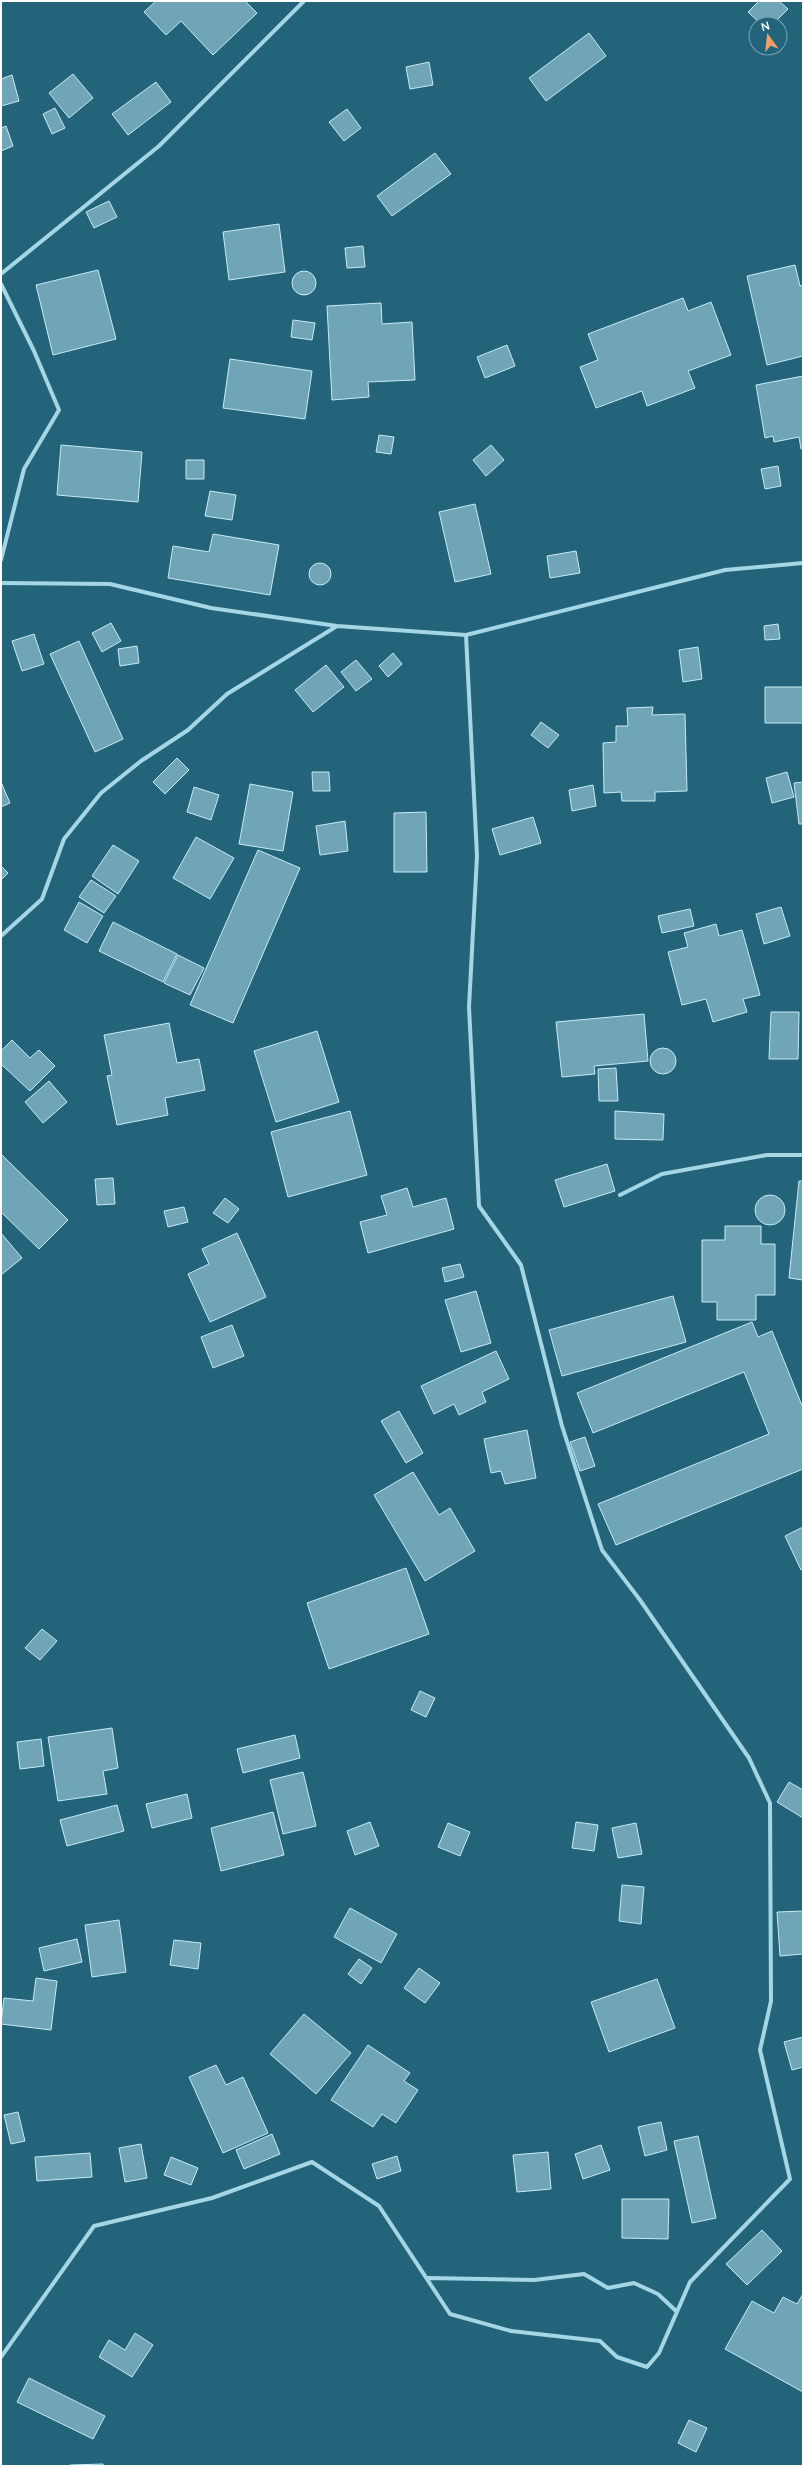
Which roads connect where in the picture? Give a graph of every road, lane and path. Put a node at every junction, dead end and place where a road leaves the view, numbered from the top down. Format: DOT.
graph roads {
  1 [pos="304,1"];
  2 [pos="1,274"];
  3 [pos="1,284"];
  4 [pos="1,560"];
  5 [pos="803,563"];
  6 [pos="1,583"];
  7 [pos="337,626"];
  8 [pos="466,635"];
  9 [pos="1,936"];
  10 [pos="803,1155"];
  11 [pos="620,1195"];
  12 [pos="428,2278"];
  13 [pos="676,2311"];
  14 [pos="1,2357"];
  1 -- 2 [label="street"];
  3 -- 4 [label="street"];
  5 -- 8 [label="street"];
  6 -- 7 [label="street"];
  7 -- 8 [label="street"];
  7 -- 9 [label="street"];
  8 -- 13 [label="street"];
  10 -- 11 [label="street"];
  12 -- 13 [label="street"];
  12 -- 13 [label="street"];
  12 -- 14 [label="street"];
}
